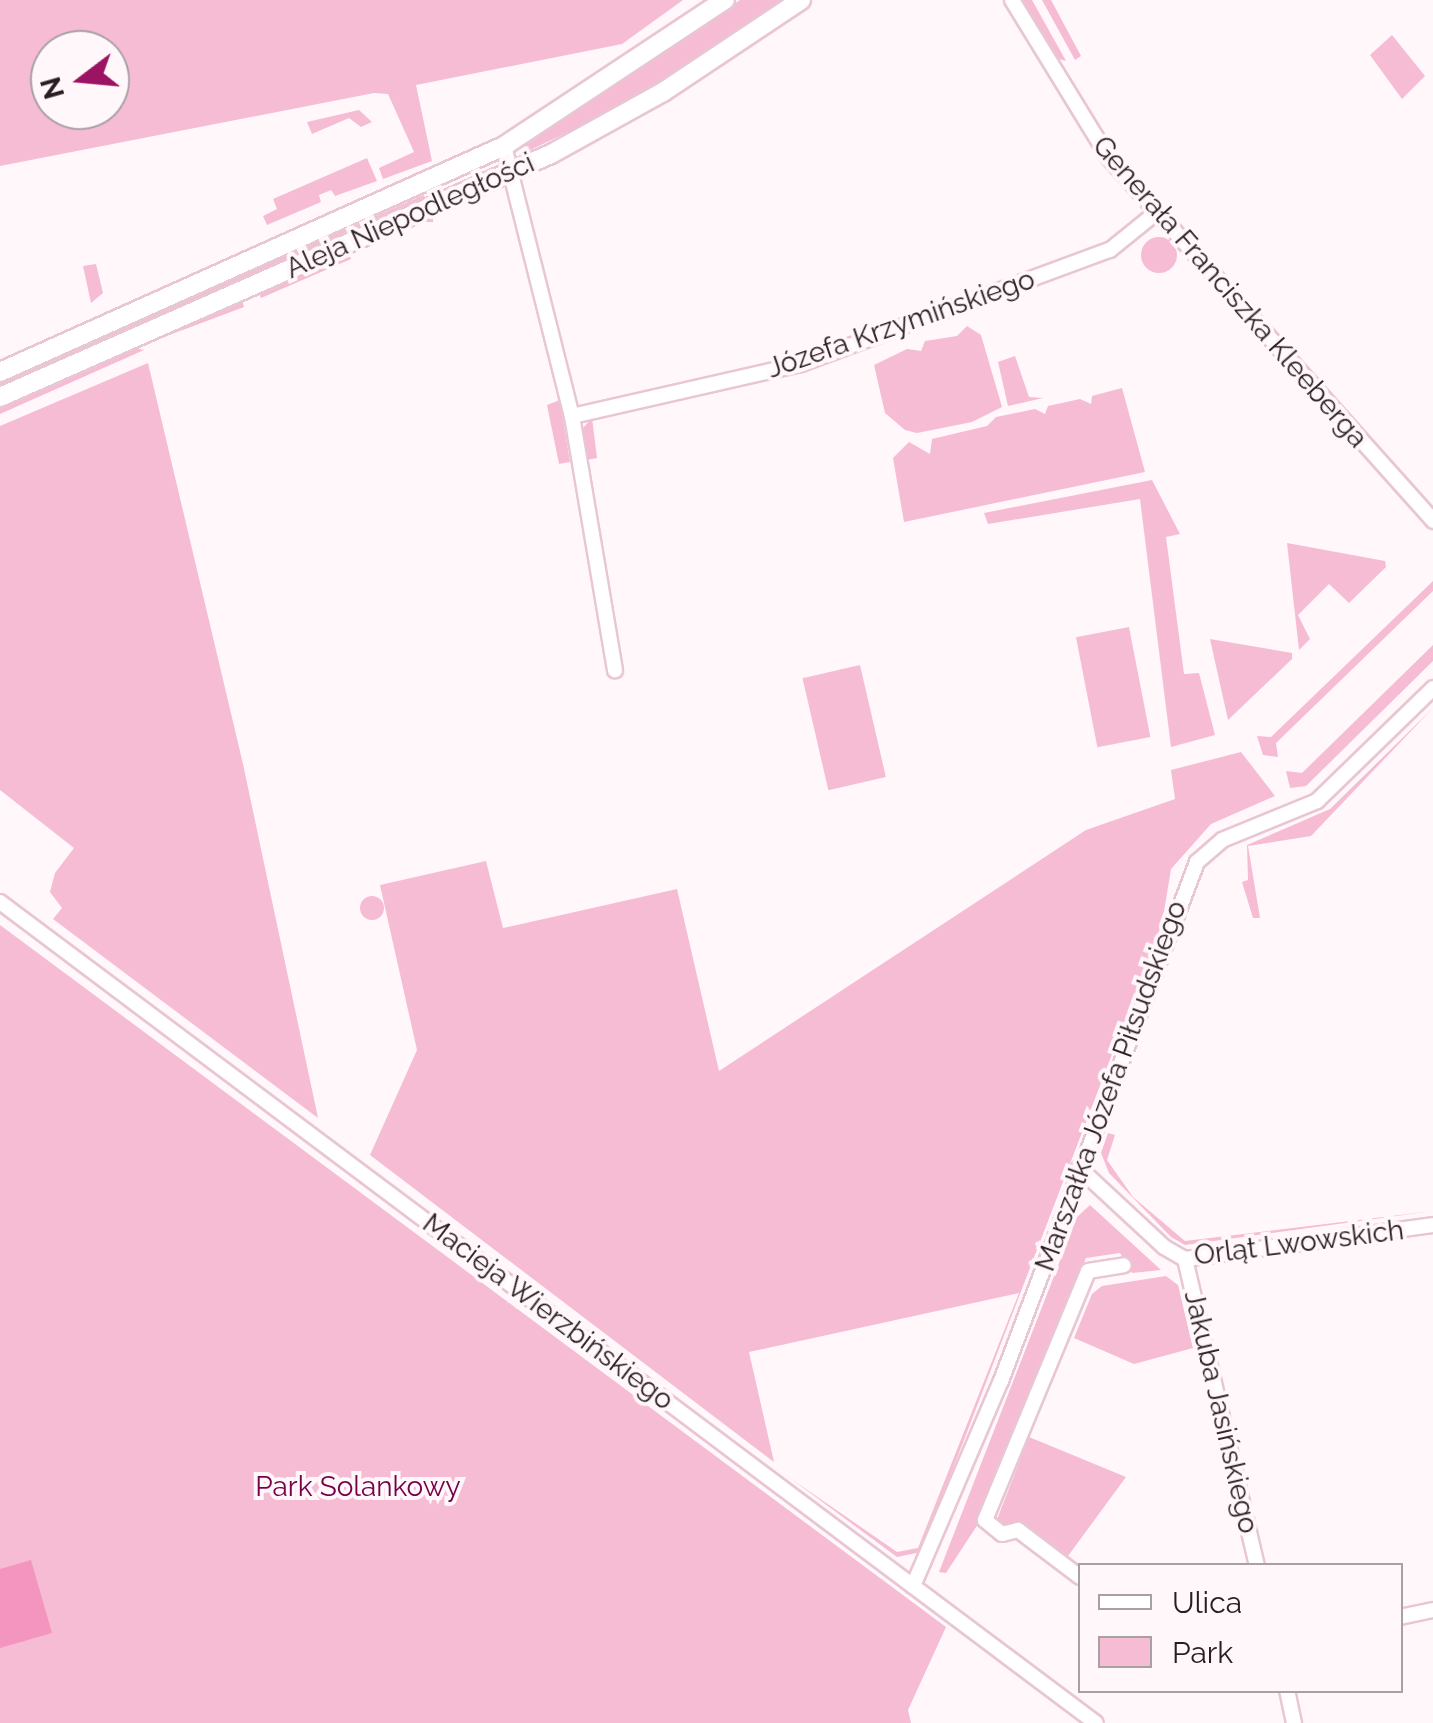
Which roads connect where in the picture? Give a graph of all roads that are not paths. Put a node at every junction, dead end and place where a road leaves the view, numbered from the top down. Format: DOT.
graph roads {
  1 [pos="724,0"];
  2 [pos="801,0"];
  3 [pos="1012,0"];
  4 [pos="504,146"];
  5 [pos="513,171"];
  6 [pos="1156,212"];
  7 [pos="0,372"];
  8 [pos="0,397"];
  9 [pos="572,416"];
  10 [pos="1433,520"];
  11 [pos="615,670"];
  12 [pos="1433,688"];
  13 [pos="0,902"];
  14 [pos="1079,1168"];
  15 [pos="1433,1225"];
  16 [pos="1185,1259"];
  17 [pos="1124,1266"];
  18 [pos="1257,1563"];
  19 [pos="1078,1575"];
  20 [pos="913,1586"];
  21 [pos="1433,1610"];
  22 [pos="1403,1616"];
  23 [pos="1288,1693"];
  24 [pos="1096,1723"];
  25 [pos="1294,1723"];
  1 -- 4 [label="street, Aleja Niepodległości"];
  2 -- 5 [label="street, Aleja Niepodległości"];
  3 -- 6 [label="street, Generała Franciszka Kleeberga"];
  4 -- 5 [label="street"];
  4 -- 7 [label="street, Aleja Niepodległości"];
  5 -- 8 [label="street, Aleja Niepodległości"];
  5 -- 9 [label="street"];
  6 -- 9 [label="street, Józefa Krzymińskiego"];
  6 -- 10 [label="street, Generała Franciszka Kleeberga"];
  9 -- 11 [label="street"];
  12 -- 14 [label="street, Marszałka Józefa Piłsudskiego"];
  13 -- 20 [label="street, Macieja Wierzbińskiego"];
  14 -- 16 [label="street, Orląt Lwowskich"];
  14 -- 20 [label="street, Marszałka Józefa Piłsudskiego"];
  15 -- 16 [label="street, Orląt Lwowskich"];
  16 -- 18 [label="street, Jakuba Jasińskiego"];
  17 -- 19 [label="street"];
  20 -- 24 [label="street, Macieja Wierzbińskiego"];
  21 -- 22 [label="street"];
  23 -- 25 [label="street"];
}
